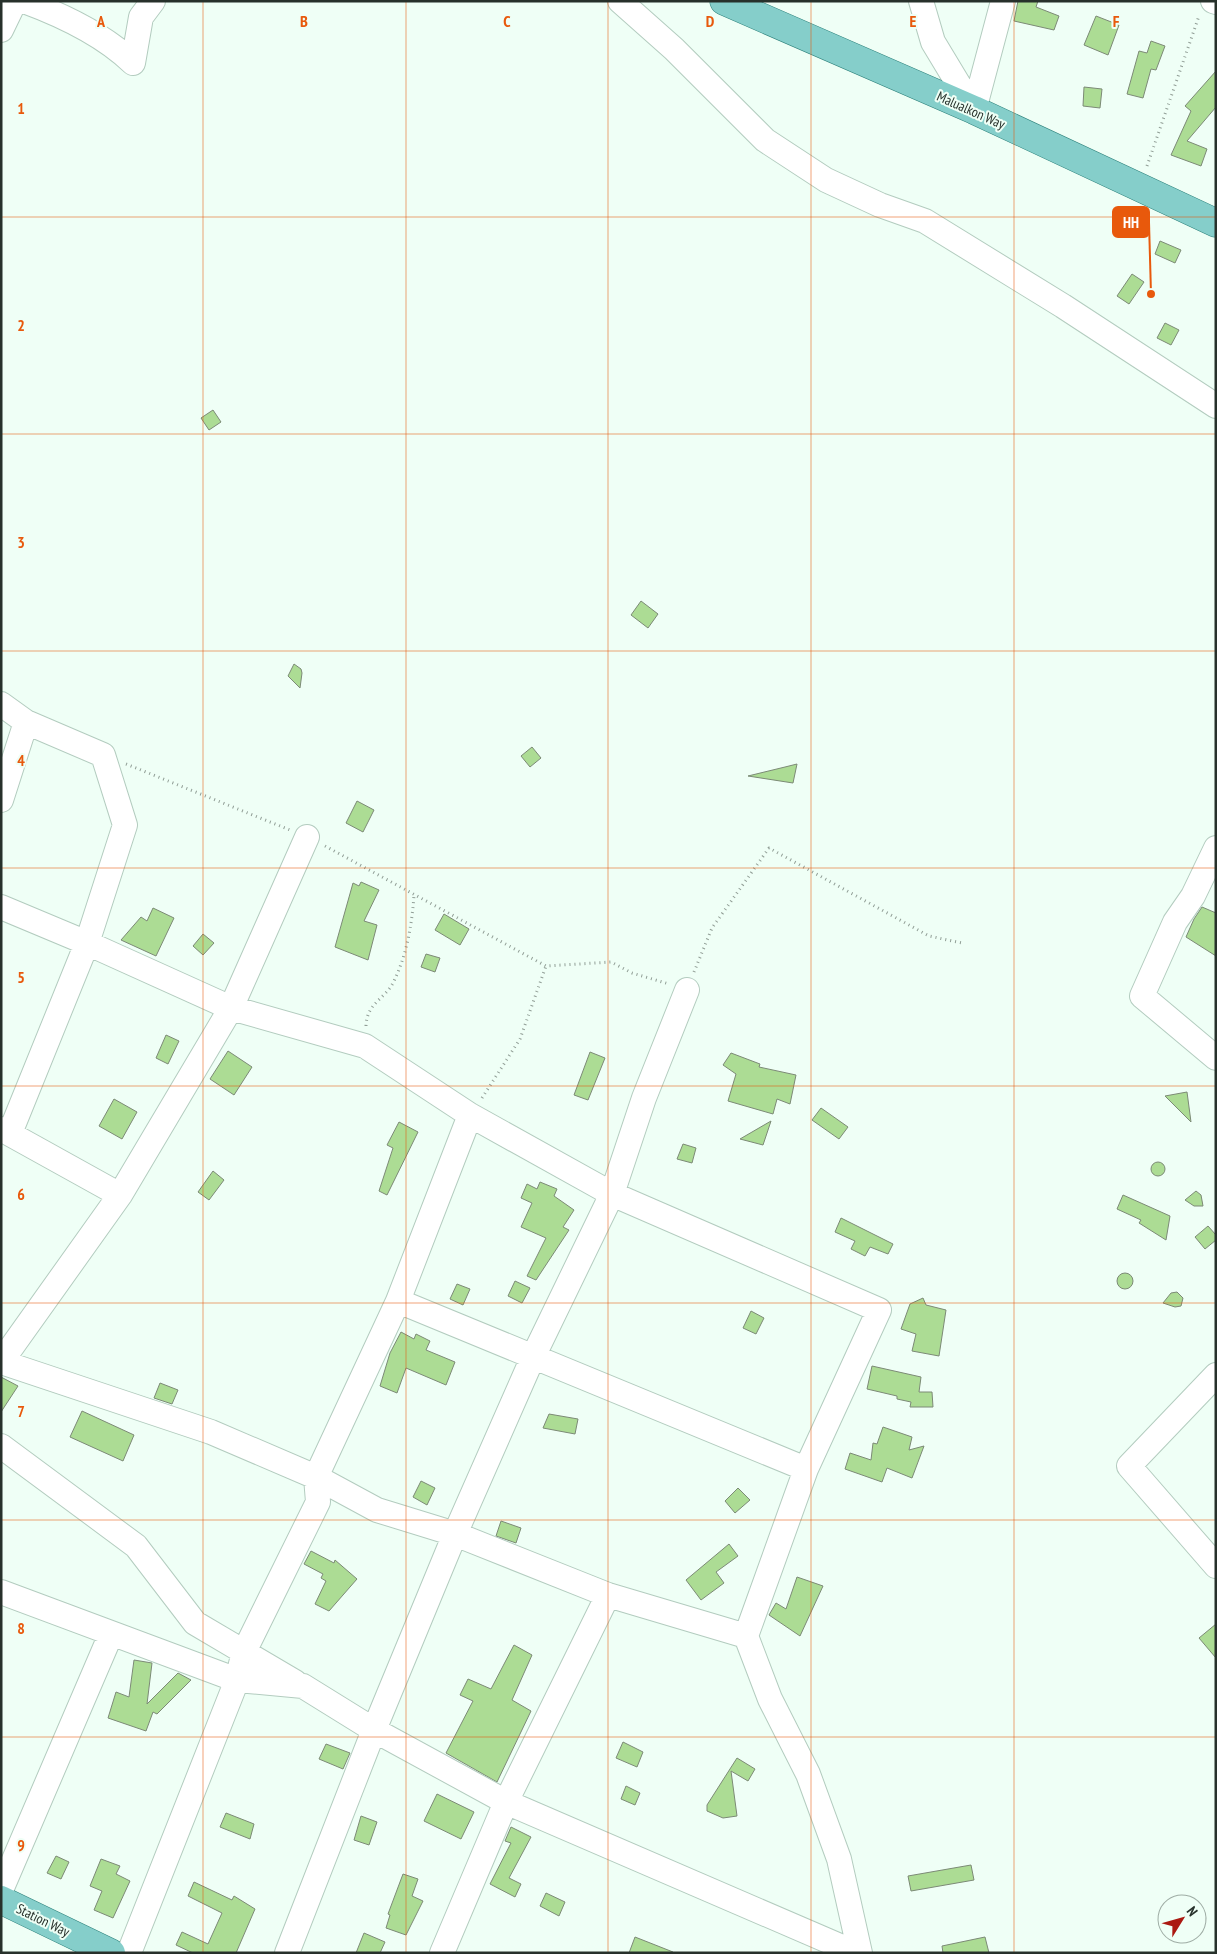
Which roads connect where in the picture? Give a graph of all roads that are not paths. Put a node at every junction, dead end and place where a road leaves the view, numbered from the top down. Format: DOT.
graph roads {
  1 [pos="15,1"];
  2 [pos="24,1"];
  3 [pos="153,1"];
  4 [pos="620,1"];
  5 [pos="724,1"];
  6 [pos="921,1"];
  7 [pos="1003,1"];
  8 [pos="1,30"];
  9 [pos="974,110"];
  10 [pos="1216,223"];
  11 [pos="1216,406"];
  12 [pos="1,704"];
  13 [pos="26,722"];
  14 [pos="1,800"];
  15 [pos="307,837"];
  16 [pos="1216,848"];
  17 [pos="1,907"];
  18 [pos="87,943"];
  19 [pos="687,990"];
  20 [pos="231,1008"];
  21 [pos="1216,1058"];
  22 [pos="470,1115"];
  23 [pos="5,1131"];
  24 [pos="612,1194"];
  25 [pos="120,1195"];
  26 [pos="398,1301"];
  27 [pos="533,1356"];
  28 [pos="1,1362"];
  29 [pos="1216,1375"];
  30 [pos="1,1446"];
  31 [pos="806,1469"];
  32 [pos="316,1477"];
  33 [pos="455,1534"];
  34 [pos="1216,1566"];
  35 [pos="1,1592"];
  36 [pos="608,1595"];
  37 [pos="111,1634"];
  38 [pos="746,1636"];
  39 [pos="244,1652"];
  40 [pos="237,1680"];
  41 [pos="303,1686"];
  42 [pos="374,1730"];
  43 [pos="506,1802"];
  44 [pos="1,1890"];
  45 [pos="1,1900"];
  46 [pos="111,1953"];
  47 [pos="129,1953"];
  48 [pos="287,1953"];
  49 [pos="442,1953"];
  50 [pos="856,1953"];
  51 [pos="860,1953"];
  1 -- 8 [label="street"];
  2 -- 3 [label="street"];
  4 -- 11 [label="street"];
  5 -- 9 [label="main road, Malualkon Way"];
  6 -- 9 [label="street"];
  7 -- 9 [label="street"];
  9 -- 10 [label="main road, Malualkon Way"];
  12 -- 13 [label="street"];
  13 -- 14 [label="street"];
  13 -- 18 [label="street"];
  15 -- 20 [label="street"];
  16 -- 21 [label="street"];
  17 -- 18 [label="street"];
  18 -- 20 [label="street"];
  18 -- 23 [label="street"];
  19 -- 24 [label="street"];
  20 -- 22 [label="street"];
  20 -- 25 [label="street"];
  22 -- 24 [label="street"];
  22 -- 26 [label="street"];
  23 -- 25 [label="street"];
  24 -- 27 [label="street"];
  24 -- 31 [label="street"];
  25 -- 28 [label="street"];
  26 -- 27 [label="street"];
  26 -- 32 [label="street"];
  27 -- 31 [label="street"];
  27 -- 33 [label="street"];
  28 -- 32 [label="street"];
  29 -- 34 [label="street"];
  30 -- 39 [label="street"];
  31 -- 38 [label="street"];
  32 -- 33 [label="street"];
  32 -- 39 [label="street"];
  33 -- 36 [label="street"];
  33 -- 42 [label="street"];
  35 -- 37 [label="street"];
  36 -- 38 [label="street"];
  36 -- 43 [label="street"];
  37 -- 40 [label="street"];
  37 -- 44 [label="street"];
  38 -- 51 [label="street"];
  39 -- 40 [label="street"];
  39 -- 41 [label="street"];
  40 -- 41 [label="street"];
  40 -- 47 [label="street"];
  41 -- 42 [label="street"];
  42 -- 43 [label="street"];
  42 -- 48 [label="street"];
  43 -- 49 [label="street"];
  43 -- 50 [label="street"];
  45 -- 46 [label="main road, Station Way"];
}
